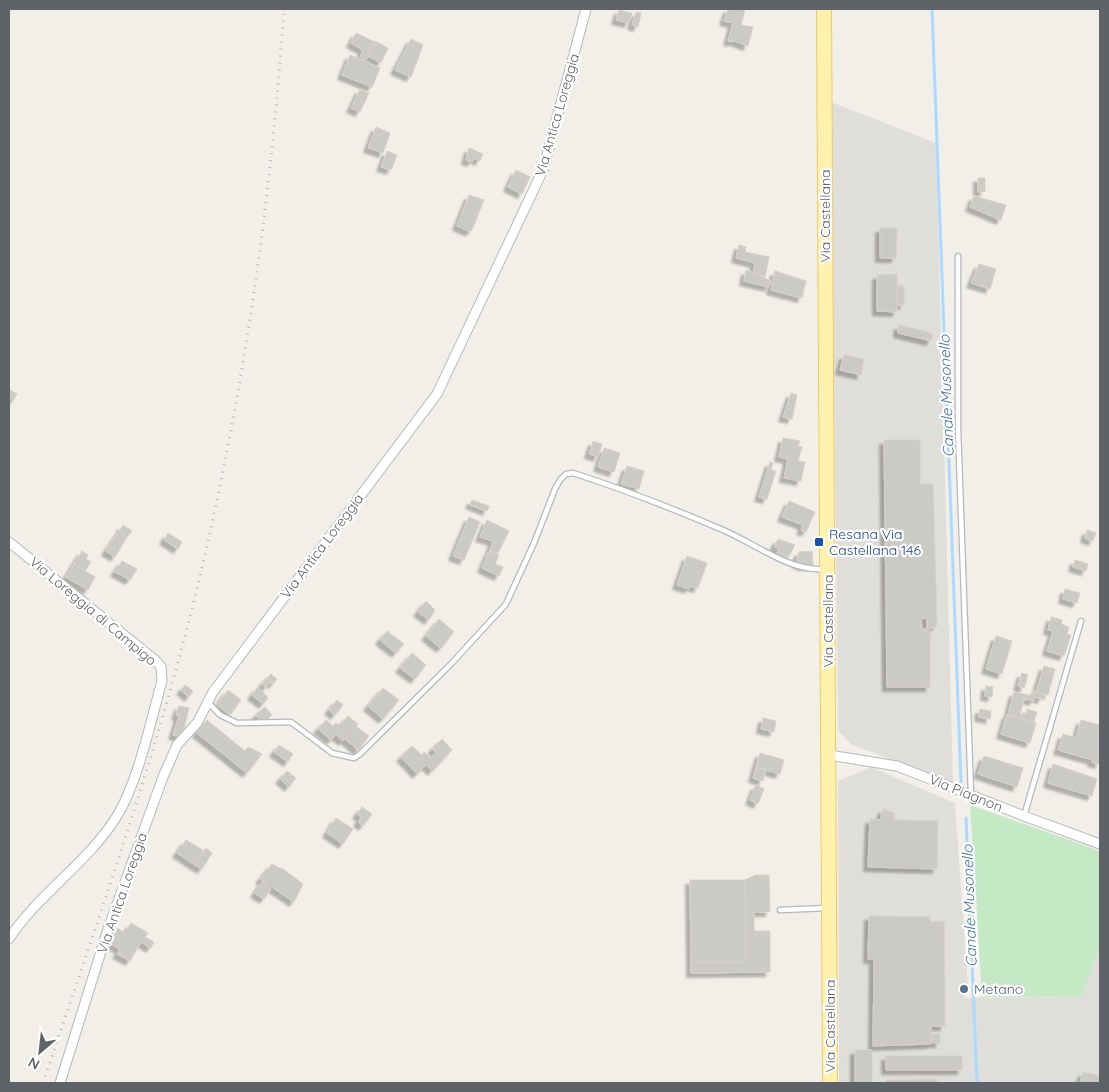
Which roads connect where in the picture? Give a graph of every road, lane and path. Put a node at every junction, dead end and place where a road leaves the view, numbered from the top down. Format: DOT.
graph roads {
  1 [pos="586,9"];
  2 [pos="824,9"];
  3 [pos="958,256"];
  4 [pos="9,542"];
  5 [pos="828,569"];
  6 [pos="1081,621"];
  7 [pos="208,702"];
  8 [pos="829,755"];
  9 [pos="971,796"];
  10 [pos="1024,816"];
  11 [pos="1100,844"];
  12 [pos="830,908"];
  13 [pos="780,910"];
  14 [pos="9,940"];
  15 [pos="60,1083"];
  16 [pos="830,1083"];
  1 -- 7 [label="street, Via Antica Loreggia"];
  2 -- 5 [label="main road, Via Castellana"];
  3 -- 9 [label="lane"];
  4 -- 14 [label="street, Via Loreggia di Campigo"];
  5 -- 7 [label="lane"];
  5 -- 8 [label="main road, Via Castellana"];
  6 -- 10 [label="lane"];
  7 -- 15 [label="street, Via Antica Loreggia"];
  8 -- 9 [label="street, Via Piagnon"];
  8 -- 12 [label="main road, Via Castellana"];
  9 -- 10 [label="street, Via Piagnon"];
  10 -- 11 [label="street, Via Piagnon"];
  12 -- 13 [label="lane"];
  12 -- 16 [label="main road, Via Castellana"];
}
